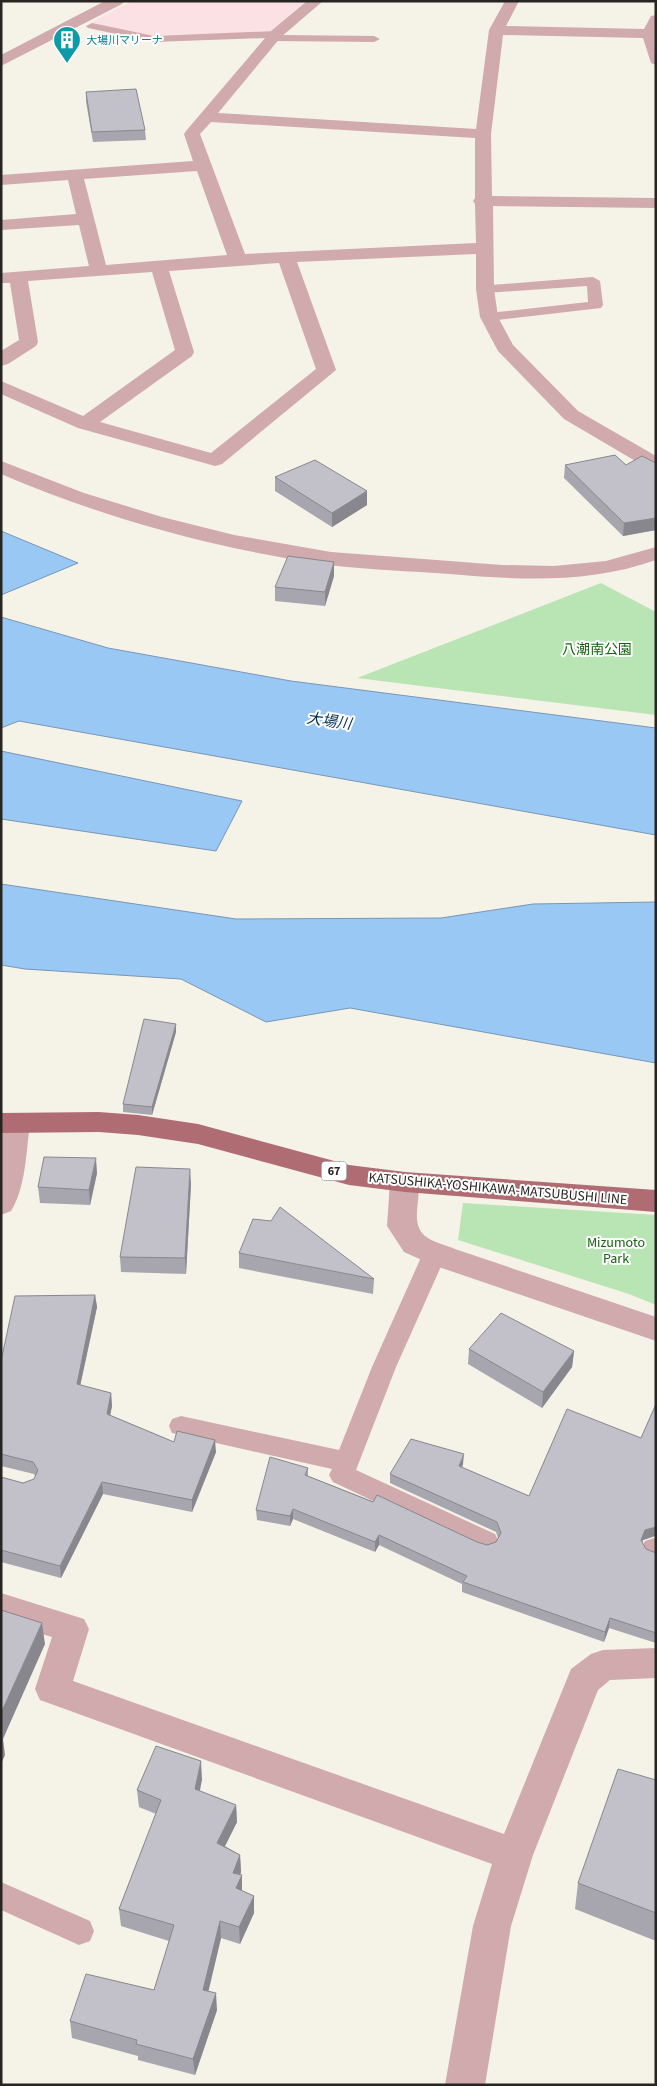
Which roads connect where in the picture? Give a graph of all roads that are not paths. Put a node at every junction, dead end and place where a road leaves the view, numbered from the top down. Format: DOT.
graph roads {
  1 [pos="117,1"];
  2 [pos="316,1"];
  3 [pos="512,1"];
  4 [pos="656,18"];
  5 [pos="92,26"];
  6 [pos="496,30"];
  7 [pos="653,34"];
  8 [pos="274,36"];
  9 [pos="374,39"];
  10 [pos="656,60"];
  11 [pos="1,61"];
  12 [pos="208,116"];
  13 [pos="483,134"];
  14 [pos="204,165"];
  15 [pos="75,174"];
  16 [pos="1,180"];
  17 [pos="482,201"];
  18 [pos="656,203"];
  19 [pos="86,219"];
  20 [pos="1,225"];
  21 [pos="484,248"];
  22 [pos="286,258"];
  23 [pos="238,260"];
  24 [pos="159,266"];
  25 [pos="99,271"];
  26 [pos="9,278"];
  27 [pos="485,289"];
  28 [pos="489,317"];
  29 [pos="1,360"];
  30 [pos="1,387"];
  31 [pos="85,424"];
  32 [pos="656,465"];
  33 [pos="1,467"];
  34 [pos="656,553"];
  35 [pos="6,1129"];
  36 [pos="405,1182"];
  37 [pos="656,1202"];
  38 [pos="1,1204"];
  39 [pos="436,1253"];
  40 [pos="656,1330"];
  41 [pos="181,1426"];
  42 [pos="347,1462"];
  43 [pos="486,1542"];
  44 [pos="1,1607"];
  45 [pos="656,1663"];
  46 [pos="514,1856"];
  47 [pos="1,1896"];
  48 [pos="79,1930"];
  49 [pos="465,2085"];
  1 -- 11 [label="street"];
  2 -- 8 [label="street"];
  3 -- 6 [label="street"];
  4 -- 7 [label="street"];
  5 -- 8 [label="lane"];
  6 -- 7 [label="street"];
  6 -- 13 [label="street"];
  7 -- 10 [label="street"];
  8 -- 9 [label="lane"];
  8 -- 12 [label="street"];
  12 -- 13 [label="street"];
  12 -- 14 [label="street"];
  13 -- 17 [label="street"];
  14 -- 15 [label="street"];
  14 -- 23 [label="street"];
  15 -- 16 [label="street"];
  15 -- 19 [label="street"];
  17 -- 18 [label="street"];
  17 -- 21 [label="street"];
  19 -- 20 [label="street"];
  19 -- 25 [label="street"];
  21 -- 22 [label="street"];
  21 -- 27 [label="street"];
  22 -- 23 [label="street"];
  22 -- 31 [label="street"];
  23 -- 24 [label="street"];
  24 -- 25 [label="street"];
  24 -- 31 [label="street"];
  25 -- 26 [label="street"];
  26 -- 29 [label="street"];
  27 -- 28 [label="street"];
  27 -- 28 [label="lane"];
  28 -- 32 [label="street"];
  30 -- 31 [label="street"];
  33 -- 34 [label="street"];
  35 -- 36 [label="main road, KATSUSHIKA-YOSHIKAWA-MATSUBUSHI LINE / 67"];
  35 -- 38 [label="street"];
  36 -- 37 [label="main road, KATSUSHIKA-YOSHIKAWA-MATSUBUSHI LINE / 67"];
  36 -- 39 [label="street"];
  39 -- 40 [label="street"];
  39 -- 42 [label="lane"];
  41 -- 42 [label="lane"];
  42 -- 43 [label="lane"];
  44 -- 46 [label="street"];
  45 -- 46 [label="street"];
  46 -- 49 [label="street"];
  47 -- 48 [label="lane"];
}
